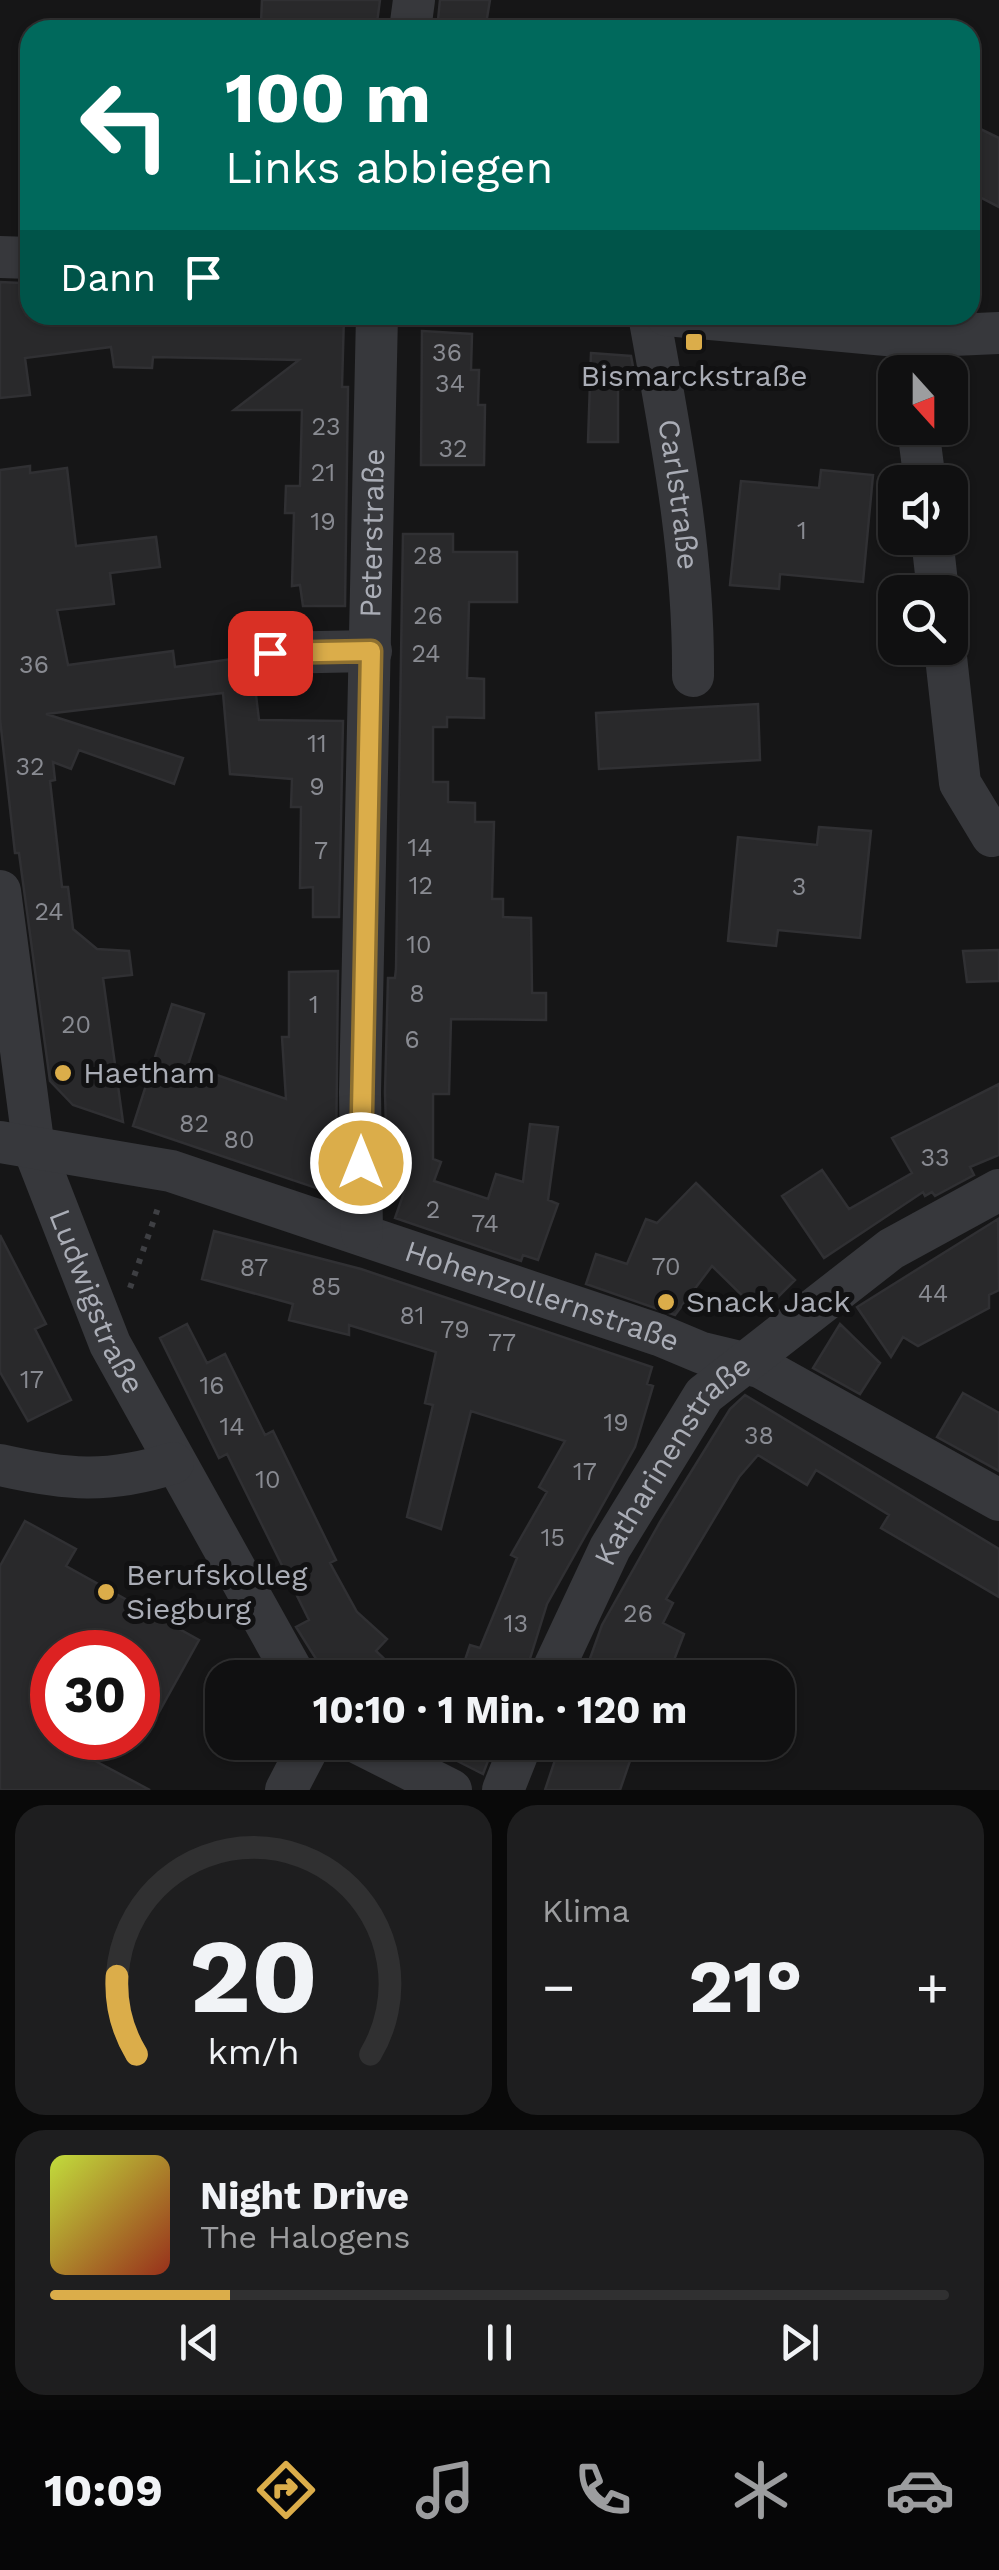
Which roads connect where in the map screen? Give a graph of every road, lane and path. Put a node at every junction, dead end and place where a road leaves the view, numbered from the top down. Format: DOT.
graph roads {
  1 [pos="377,325"];
  2 [pos="651,325"];
  3 [pos="728,325"];
  4 [pos="999,333"];
  5 [pos="910,355"];
  6 [pos="371,651"];
  7 [pos="270,653"];
  8 [pos="947,665"];
  9 [pos="693,676"];
  10 [pos="992,836"];
  11 [pos="0,892"];
  12 [pos="17,1145"];
  13 [pos="171,1171"];
  14 [pos="999,1190"];
  15 [pos="362,1233"];
  16 [pos="110,1344"];
  17 [pos="740,1362"];
  18 [pos="173,1463"];
  19 [pos="0,1465"];
  20 [pos="999,1500"];
  21 [pos="286,1660"];
  22 [pos="557,1660"];
  23 [pos="302,1760"];
  24 [pos="391,1760"];
  25 [pos="515,1760"];
  26 [pos="286,1790"];
  27 [pos="450,1790"];
  28 [pos="503,1790"];
  1 -- 6 [label="street, Peterstraße"];
  2 -- 9 [label="street, Carlstraße"];
  3 -- 5 [label="street"];
  4 -- 5 [label="street"];
  6 -- 7 [label="street"];
  6 -- 15 [label="street, Peterstraße"];
  8 -- 10 [label="street"];
  11 -- 12 [label="street, Ludwigstraße"];
  12 -- 13 [label="street, Hohenzollernstraße"];
  12 -- 16 [label="street, Ludwigstraße"];
  13 -- 15 [label="street, Hohenzollernstraße"];
  13 -- 16 [label="path"];
  14 -- 17 [label="street, Katharinenstraße"];
  15 -- 17 [label="street, Hohenzollernstraße"];
  16 -- 18 [label="street, Ludwigstraße"];
  17 -- 20 [label="street, Hohenzollernstraße"];
  17 -- 22 [label="street, Katharinenstraße"];
  18 -- 19 [label="street"];
  18 -- 21 [label="street, Ludwigstraße"];
  23 -- 26 [label="street"];
  24 -- 27 [label="street"];
  25 -- 28 [label="street"];
}
